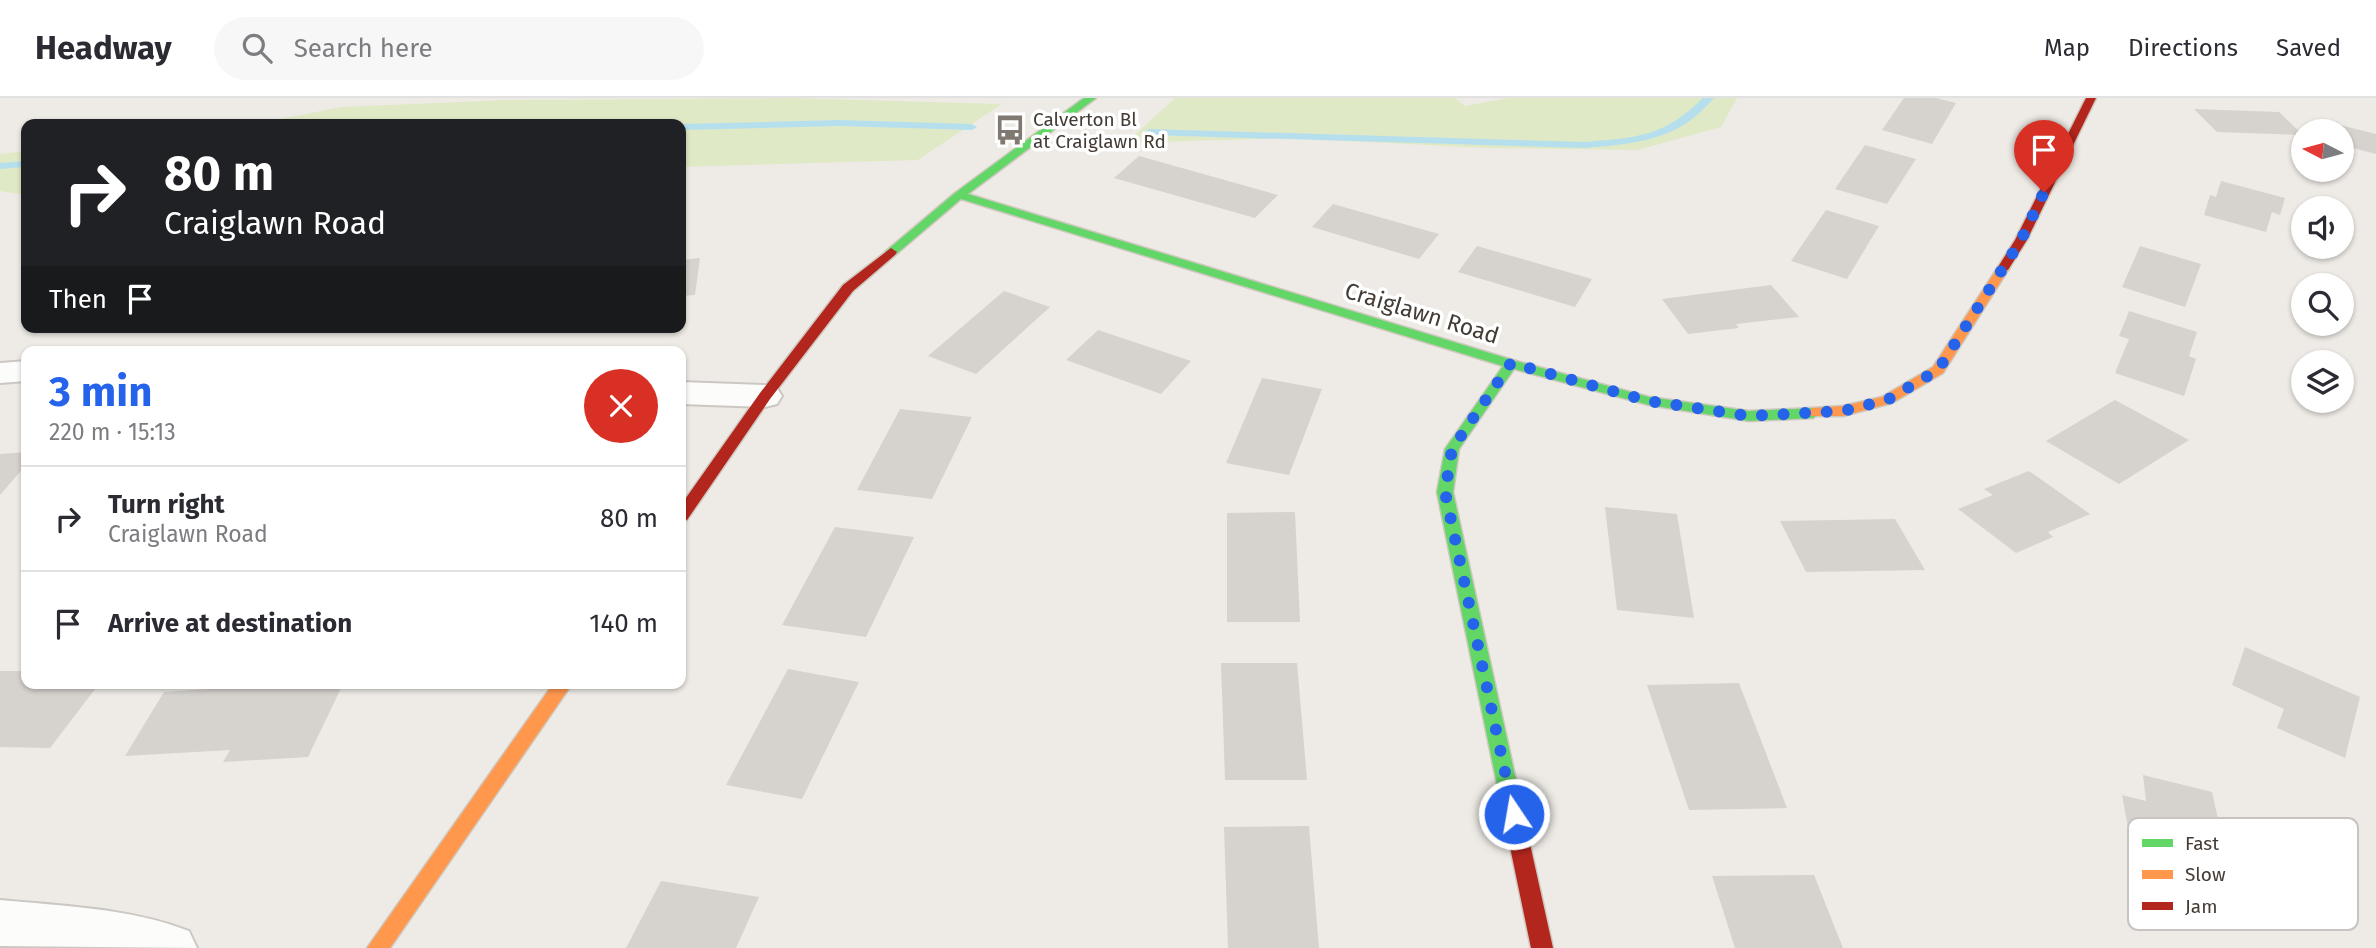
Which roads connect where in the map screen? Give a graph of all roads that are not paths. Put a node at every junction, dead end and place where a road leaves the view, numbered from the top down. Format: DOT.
graph roads {
  1 [pos="1091,98"];
  2 [pos="2091,98"];
  3 [pos="959,195"];
  4 [pos="1511,363"];
  5 [pos="21,371"];
  6 [pos="0,373"];
  7 [pos="686,393"];
  8 [pos="765,396"];
  9 [pos="686,509"];
  10 [pos="560,689"];
  11 [pos="0,923"];
  12 [pos="171,948"];
  13 [pos="379,948"];
  14 [pos="1542,948"];
  1 -- 3 [label="street"];
  2 -- 4 [label="street, Craiglawn Road"];
  3 -- 4 [label="street, Craiglawn Road"];
  3 -- 8 [label="street"];
  4 -- 14 [label="street"];
  5 -- 6 [label="street"];
  7 -- 8 [label="street"];
  8 -- 9 [label="street"];
  10 -- 13 [label="street"];
  11 -- 12 [label="street"];
}
